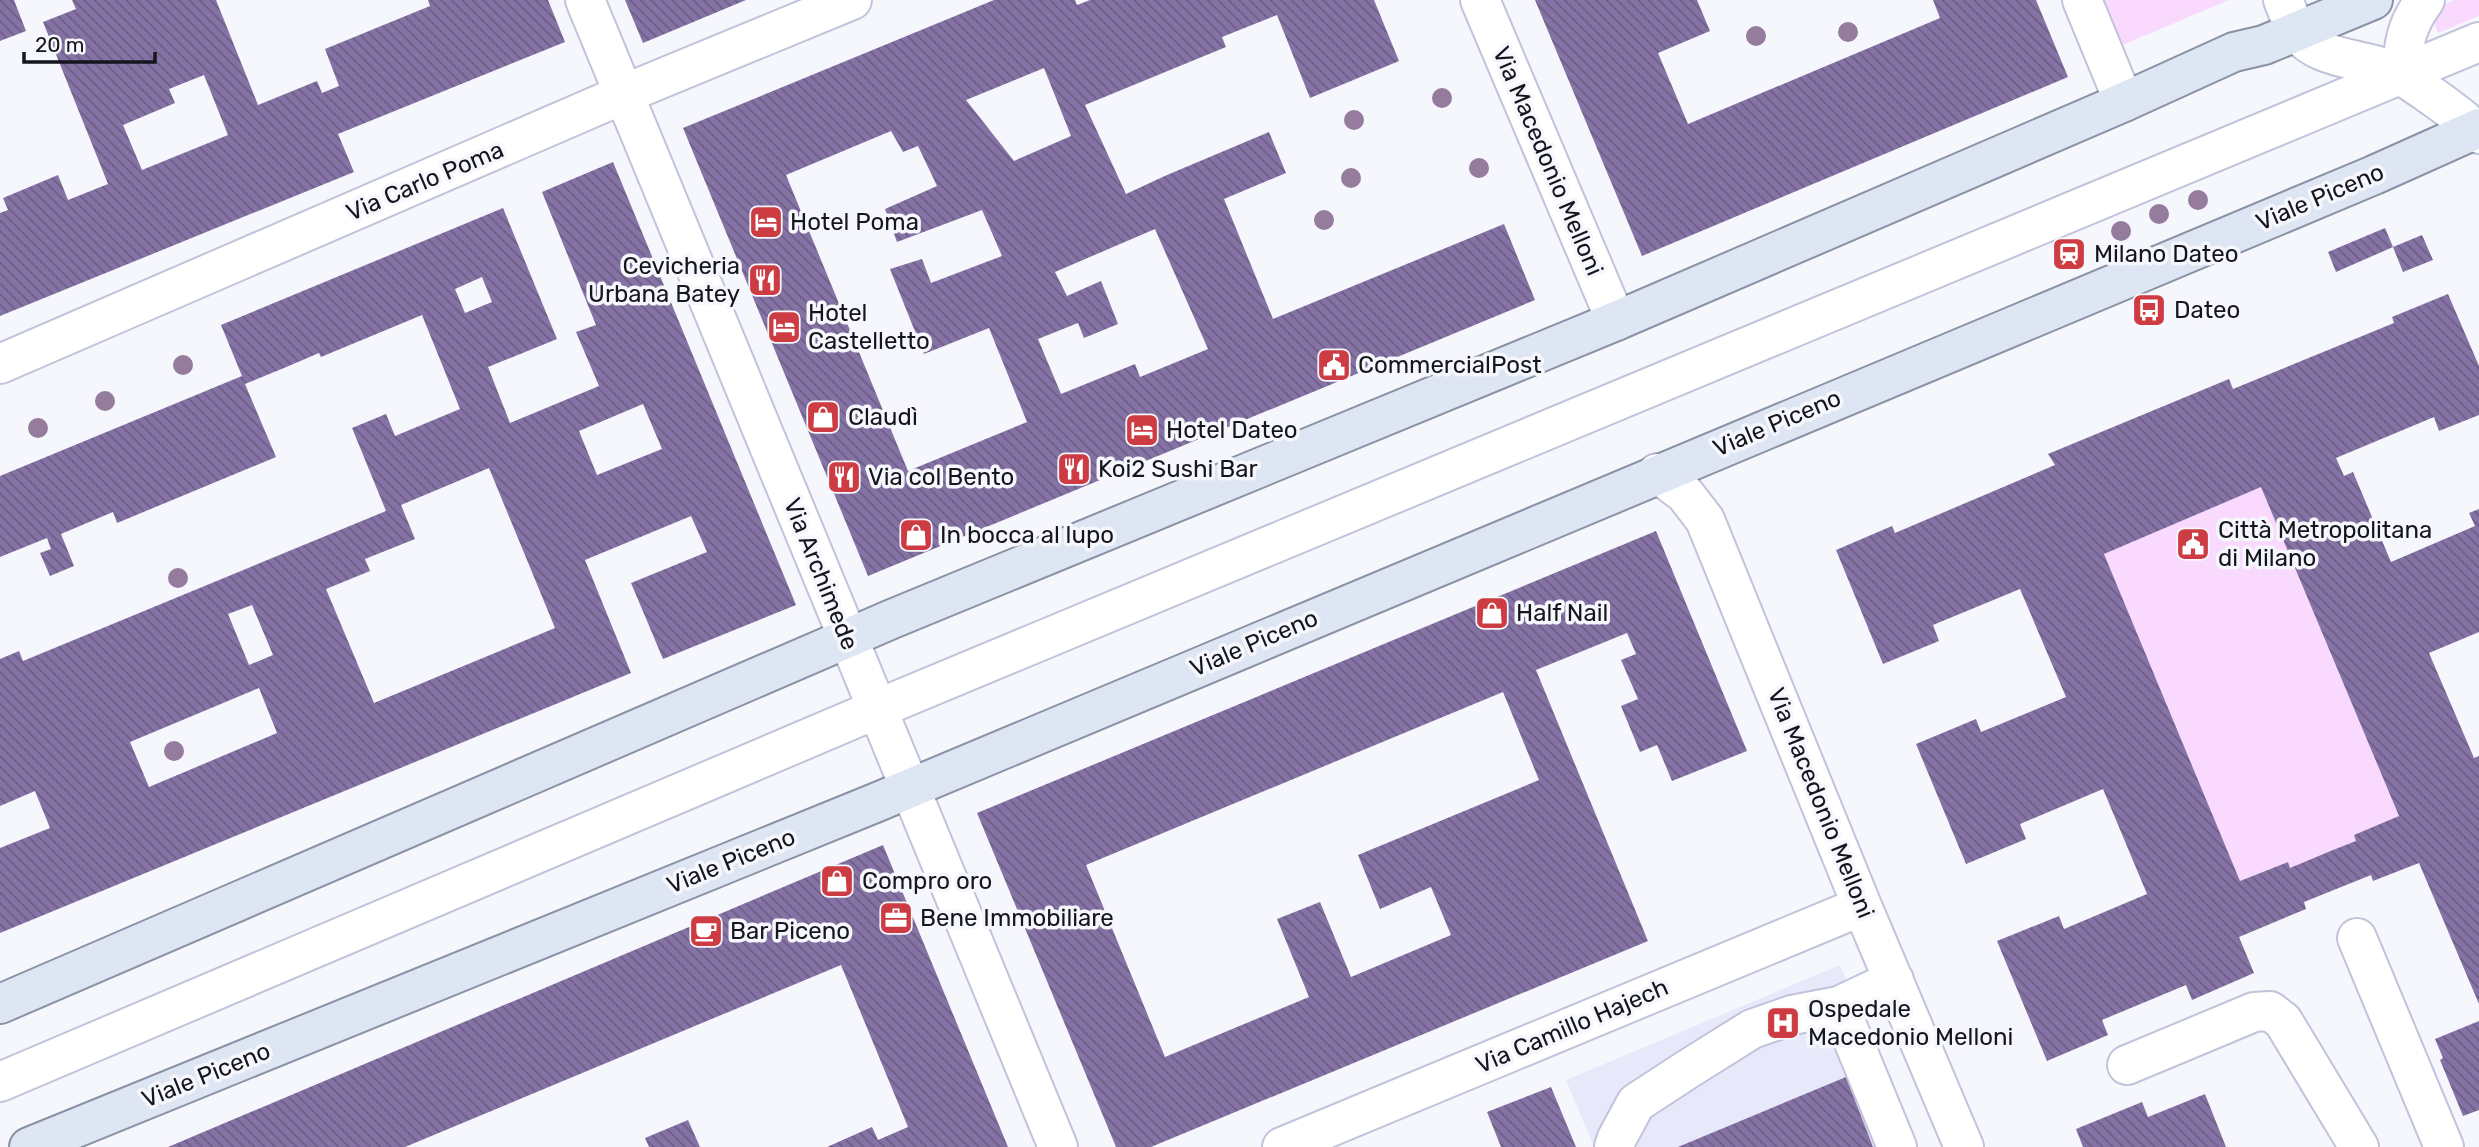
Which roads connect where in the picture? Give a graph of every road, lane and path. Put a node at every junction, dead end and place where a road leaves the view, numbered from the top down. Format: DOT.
graph roads {
  1 [pos="585,0"];
  2 [pos="852,0"];
  3 [pos="1480,0"];
  4 [pos="2082,0"];
  5 [pos="2373,0"];
  6 [pos="2425,0"];
  7 [pos="2290,15"];
  8 [pos="2479,43"];
  9 [pos="2402,75"];
  10 [pos="624,94"];
  11 [pos="2124,102"];
  12 [pos="2478,131"];
  13 [pos="1616,321"];
  14 [pos="0,364"];
  15 [pos="1657,474"];
  16 [pos="848,638"];
  17 [pos="877,709"];
  18 [pos="910,788"];
  19 [pos="1862,906"];
  20 [pos="2357,938"];
  21 [pos="1894,980"];
  22 [pos="0,1004"];
  23 [pos="1839,1006"];
  24 [pos="2127,1065"];
  25 [pos="0,1082"];
  26 [pos="29,1147"];
  27 [pos="1058,1147"];
  28 [pos="1282,1147"];
  29 [pos="1614,1147"];
  30 [pos="1898,1147"];
  31 [pos="1964,1147"];
  32 [pos="2359,1147"];
  33 [pos="2444,1147"];
  1 -- 10 [label="street, Via Archimede"];
  2 -- 10 [label="street, Via Carlo Poma"];
  3 -- 13 [label="street, Via Macedonio Melloni"];
  4 -- 11 [label="street"];
  5 -- 7 [label="main road"];
  6 -- 9 [label="street"];
  7 -- 9 [label="street"];
  7 -- 11 [label="main road"];
  8 -- 9 [label="street"];
  9 -- 12 [label="street"];
  9 -- 17 [label="street"];
  10 -- 14 [label="street, Via Carlo Poma"];
  10 -- 16 [label="street, Via Archimede"];
  11 -- 13 [label="main road"];
  12 -- 15 [label="main road, Viale Piceno"];
  13 -- 16 [label="main road"];
  15 -- 18 [label="main road, Viale Piceno"];
  15 -- 19 [label="street, Via Macedonio Melloni"];
  16 -- 17 [label="street, Via Archimede"];
  16 -- 22 [label="main road"];
  17 -- 18 [label="street, Via Archimede"];
  17 -- 25 [label="street"];
  18 -- 26 [label="main road, Viale Piceno"];
  18 -- 27 [label="street, Via Archimede"];
  19 -- 21 [label="street, Via Macedonio Melloni"];
  19 -- 28 [label="street, Via Camillo Hajech"];
  20 -- 33 [label="street"];
  21 -- 23 [label="street"];
  21 -- 31 [label="street, Via Macedonio Melloni"];
  23 -- 29 [label="street"];
  23 -- 30 [label="street"];
  24 -- 32 [label="street"];
}
